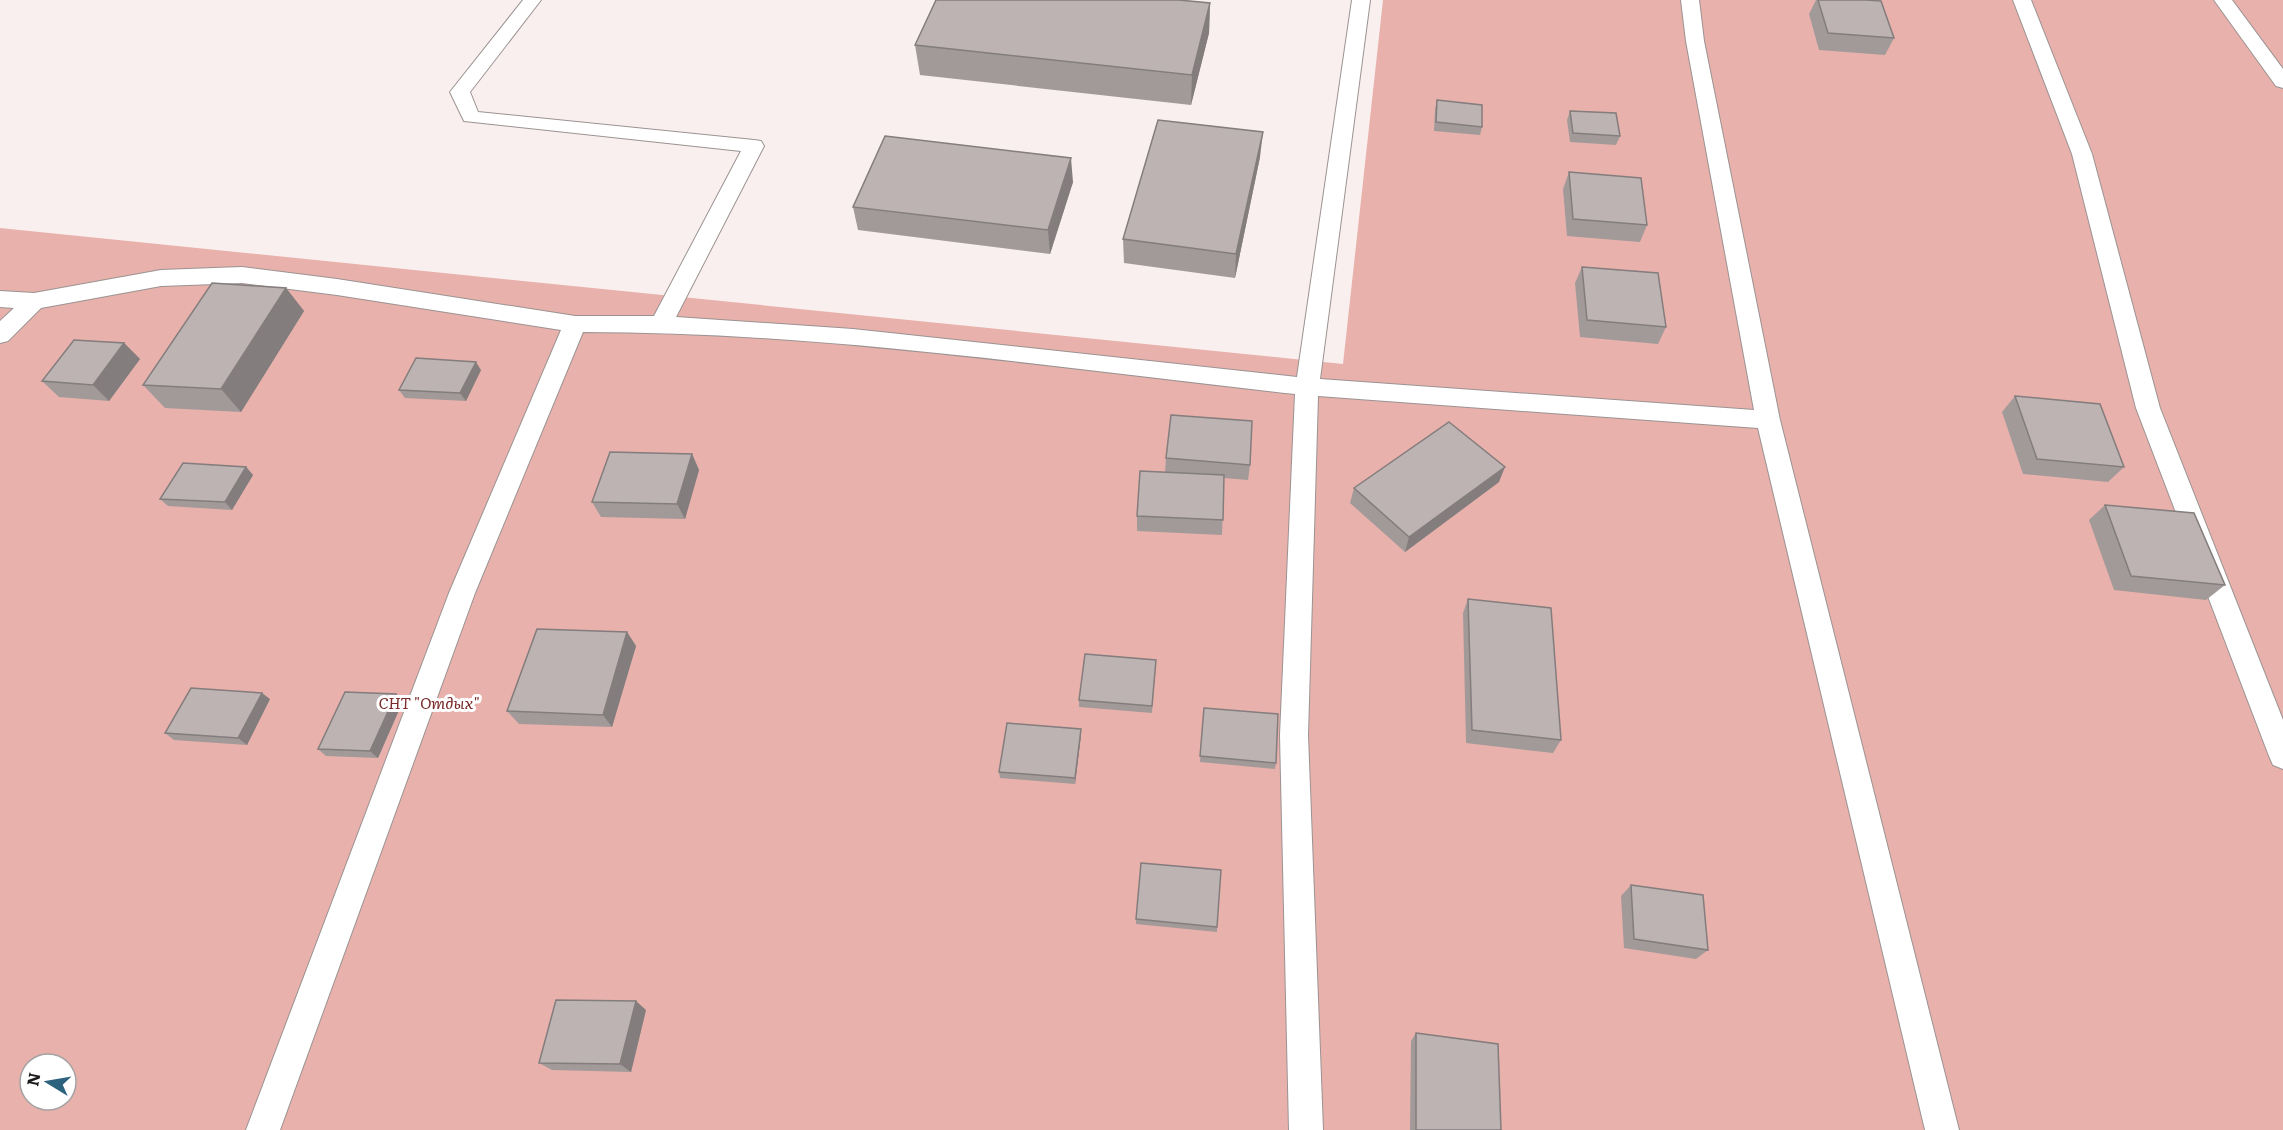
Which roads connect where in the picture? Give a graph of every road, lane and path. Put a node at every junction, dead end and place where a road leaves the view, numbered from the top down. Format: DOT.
graph roads {
  1 [pos="532,0"];
  2 [pos="1361,0"];
  3 [pos="1690,0"];
  4 [pos="2022,0"];
  5 [pos="2223,0"];
  6 [pos="2283,82"];
  7 [pos="0,299"];
  8 [pos="34,301"];
  9 [pos="575,324"];
  10 [pos="661,324"];
  11 [pos="0,335"];
  12 [pos="1307,387"];
  13 [pos="1768,420"];
  14 [pos="2283,756"];
  15 [pos="263,1130"];
  16 [pos="1306,1130"];
  17 [pos="1942,1130"];
  1 -- 10 [label="lane"];
  2 -- 12 [label="lane"];
  3 -- 13 [label="lane"];
  4 -- 14 [label="lane"];
  5 -- 6 [label="lane"];
  7 -- 8 [label="lane"];
  8 -- 9 [label="lane"];
  8 -- 11 [label="lane"];
  9 -- 10 [label="lane"];
  9 -- 15 [label="lane"];
  10 -- 12 [label="lane"];
  12 -- 13 [label="lane"];
  12 -- 16 [label="lane"];
  13 -- 17 [label="lane"];
}
